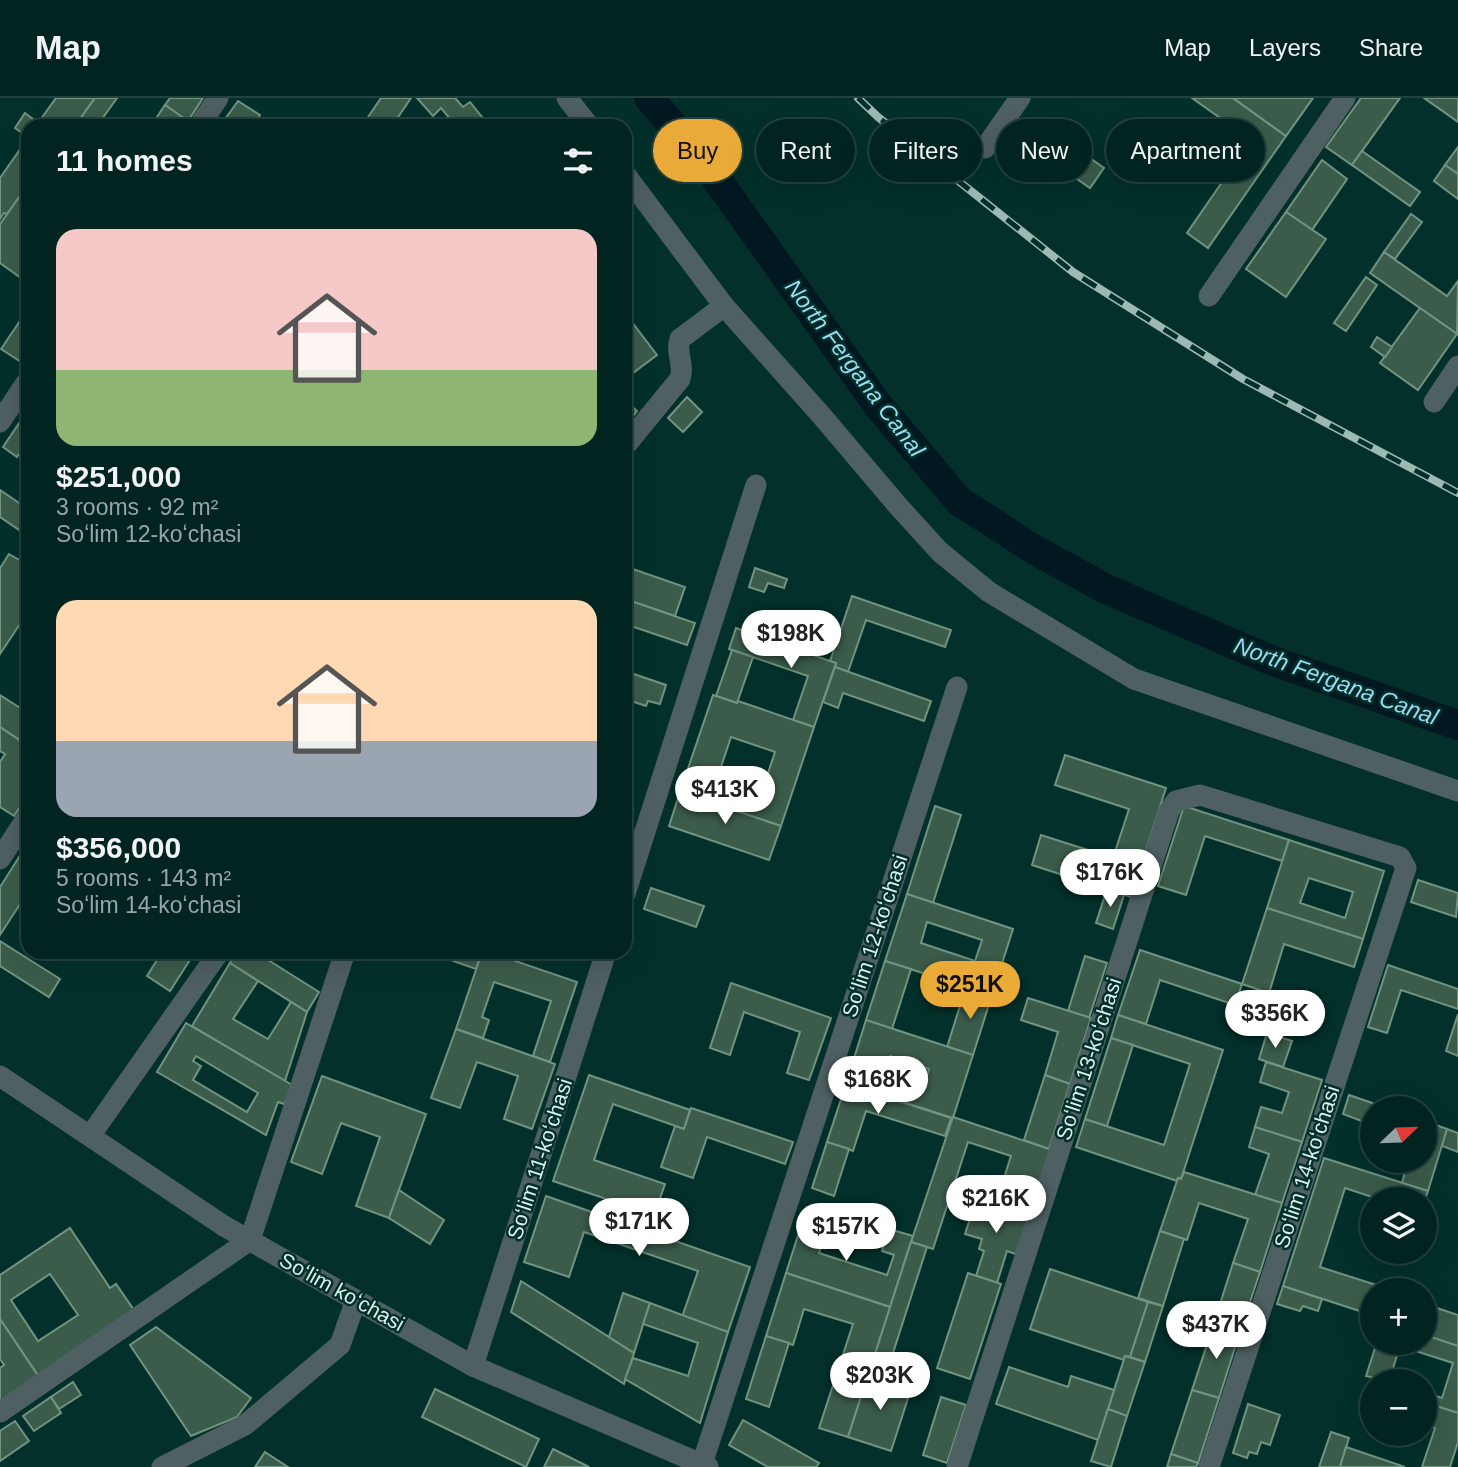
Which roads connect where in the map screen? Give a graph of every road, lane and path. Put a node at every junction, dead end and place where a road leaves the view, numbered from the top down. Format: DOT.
graph roads {
  1 [pos="218,98"];
  2 [pos="568,98"];
  3 [pos="1020,98"];
  4 [pos="1345,98"];
  5 [pos="204,119"];
  6 [pos="584,119"];
  7 [pos="985,148"];
  8 [pos="632,183"];
  9 [pos="1209,296"];
  10 [pos="724,306"];
  11 [pos="1458,366"];
  12 [pos="21,390"];
  13 [pos="1434,402"];
  14 [pos="0,422"];
  15 [pos="632,437"];
  16 [pos="756,485"];
  17 [pos="957,687"];
  18 [pos="1458,792"];
  19 [pos="1169,811"];
  20 [pos="21,827"];
  21 [pos="0,859"];
  22 [pos="632,872"];
  23 [pos="214,959"];
  24 [pos="343,959"];
  25 [pos="604,959"];
  26 [pos="2,1082"];
  27 [pos="90,1136"];
  28 [pos="250,1240"];
  29 [pos="356,1300"];
  30 [pos="473,1366"];
  31 [pos="0,1412"];
  32 [pos="705,1466"];
  33 [pos="162,1467"];
  34 [pos="957,1467"];
  35 [pos="1209,1467"];
  1 -- 5 [label="street"];
  2 -- 6 [label="street"];
  3 -- 7 [label="street"];
  4 -- 9 [label="street"];
  8 -- 10 [label="street"];
  10 -- 15 [label="street"];
  10 -- 18 [label="street"];
  11 -- 13 [label="street"];
  12 -- 14 [label="street"];
  16 -- 22 [label="street"];
  17 -- 32 [label="street, Soʻlim 12-koʻchasi"];
  19 -- 34 [label="street, Soʻlim 13-koʻchasi"];
  19 -- 35 [label="street, Soʻlim 14-koʻchasi"];
  20 -- 21 [label="street"];
  23 -- 27 [label="street"];
  24 -- 28 [label="street"];
  25 -- 30 [label="street, Soʻlim 11-koʻchasi"];
  26 -- 27 [label="street, Soʻlim koʻchasi"];
  27 -- 28 [label="street, Soʻlim koʻchasi"];
  28 -- 29 [label="street, Soʻlim koʻchasi"];
  28 -- 31 [label="street"];
  29 -- 30 [label="street, Soʻlim koʻchasi"];
  29 -- 33 [label="street"];
  30 -- 32 [label="street, Soʻlim koʻchasi"];
}
